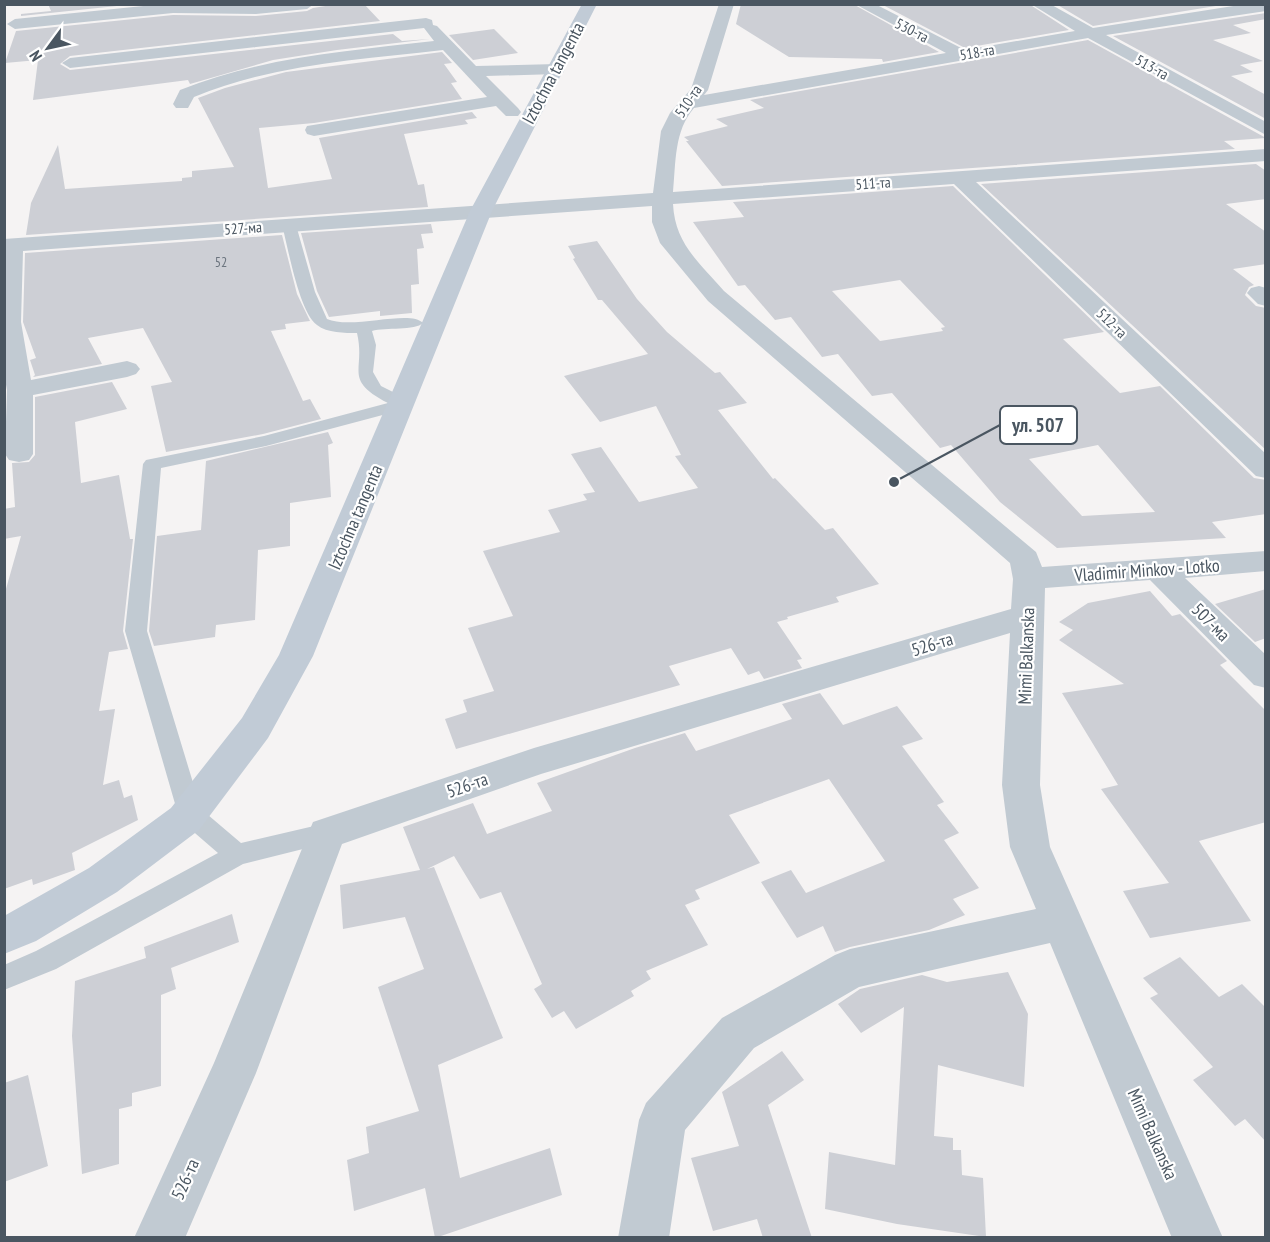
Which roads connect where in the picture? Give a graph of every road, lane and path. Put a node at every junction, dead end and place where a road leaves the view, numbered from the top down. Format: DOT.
graph roads {
  1 [pos="307,4"];
  2 [pos="590,4"];
  3 [pos="727,4"];
  4 [pos="862,4"];
  5 [pos="1038,4"];
  6 [pos="1240,6"];
  7 [pos="1266,6"];
  8 [pos="1266,16"];
  9 [pos="15,24"];
  10 [pos="1090,33"];
  11 [pos="446,45"];
  12 [pos="962,55"];
  13 [pos="70,63"];
  14 [pos="557,69"];
  15 [pos="472,71"];
  16 [pos="500,100"];
  17 [pos="689,103"];
  18 [pos="182,105"];
  19 [pos="516,116"];
  20 [pos="314,130"];
  21 [pos="1266,130"];
  22 [pos="1266,155"];
  23 [pos="959,177"];
  24 [pos="662,200"];
  25 [pos="481,211"];
  26 [pos="289,225"];
  27 [pos="8,245"];
  28 [pos="415,322"];
  29 [pos="364,328"];
  30 [pos="127,369"];
  31 [pos="20,390"];
  32 [pos="403,404"];
  33 [pos="19,454"];
  34 [pos="1266,470"];
  35 [pos="1266,561"];
  36 [pos="1156,568"];
  37 [pos="1028,597"];
  38 [pos="1266,676"];
  39 [pos="190,814"];
  40 [pos="327,833"];
  41 [pos="237,855"];
  42 [pos="1060,922"];
  43 [pos="4,935"];
  44 [pos="4,978"];
  45 [pos="159,1238"];
  46 [pos="643,1238"];
  47 [pos="1198,1238"];
  1 -- 9 [label="street"];
  2 -- 14 [label="street, Iztochna tangenta"];
  3 -- 17 [label="street, 510-та"];
  4 -- 12 [label="street, 530-та"];
  5 -- 10 [label="street, 513-та"];
  6 -- 7 [label="street, 518-та"];
  6 -- 8 [label="street"];
  6 -- 10 [label="street, 518-та"];
  10 -- 12 [label="street, 518-та"];
  10 -- 21 [label="street, 513-та"];
  11 -- 13 [label="street"];
  11 -- 15 [label="street"];
  11 -- 18 [label="street"];
  12 -- 17 [label="street, 518-та"];
  14 -- 15 [label="street"];
  14 -- 25 [label="street, Iztochna tangenta"];
  15 -- 16 [label="street"];
  16 -- 19 [label="street"];
  16 -- 20 [label="street"];
  17 -- 24 [label="street, 510-та"];
  22 -- 23 [label="street, 511-та"];
  23 -- 24 [label="street, 511-та"];
  23 -- 34 [label="street, 512-та"];
  24 -- 25 [label="street, 511-та"];
  24 -- 37 [label="street, Mimi Balkanska"];
  25 -- 26 [label="street, 527-ма"];
  25 -- 32 [label="street, Iztochna tangenta"];
  26 -- 27 [label="street, 527-ма"];
  26 -- 29 [label="lane"];
  27 -- 31 [label="street"];
  28 -- 29 [label="lane"];
  29 -- 32 [label="lane"];
  30 -- 31 [label="street"];
  31 -- 33 [label="street"];
  32 -- 39 [label="street, Iztochna tangenta"];
  32 -- 39 [label="lane"];
  35 -- 36 [label="street, Vladimir Minkov - Lotko"];
  36 -- 37 [label="street, Vladimir Minkov - Lotko"];
  36 -- 38 [label="street, 507-ма"];
  37 -- 40 [label="street, 526-та"];
  37 -- 42 [label="street, Mimi Balkanska"];
  39 -- 41 [label="lane"];
  39 -- 43 [label="street, Iztochna tangenta"];
  40 -- 41 [label="lane"];
  40 -- 45 [label="street, 526-та"];
  41 -- 44 [label="lane"];
  42 -- 46 [label="street"];
  42 -- 47 [label="street, Mimi Balkanska"];
}
